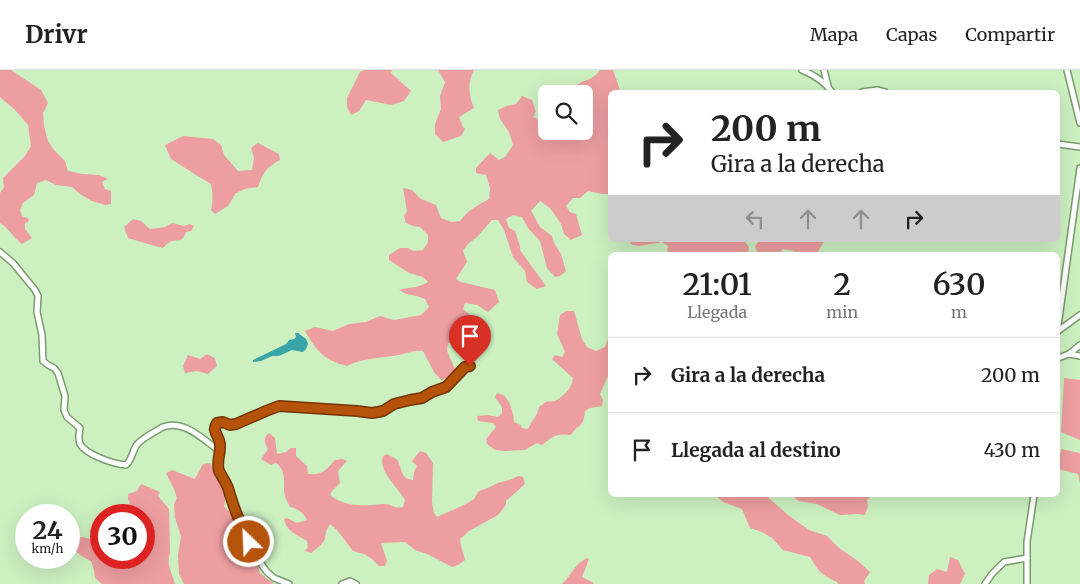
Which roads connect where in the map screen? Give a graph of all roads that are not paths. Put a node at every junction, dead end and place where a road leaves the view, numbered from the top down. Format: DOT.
graph roads {
  1 [pos="802,70"];
  2 [pos="824,70"];
  3 [pos="1067,70"];
  4 [pos="828,86"];
  5 [pos="831,90"];
  6 [pos="1080,123"];
  7 [pos="1060,144"];
  8 [pos="1080,147"];
  9 [pos="1080,168"];
  10 [pos="0,252"];
  11 [pos="1060,285"];
  12 [pos="1080,315"];
  13 [pos="1060,330"];
  14 [pos="1080,345"];
  15 [pos="1068,354"];
  16 [pos="1080,356"];
  17 [pos="1060,357"];
  18 [pos="470,366"];
  19 [pos="220,454"];
  20 [pos="1034,497"];
  21 [pos="1026,558"];
  22 [pos="289,584"];
  23 [pos="342,584"];
  24 [pos="356,584"];
  25 [pos="985,584"];
  26 [pos="1027,584"];
  1 -- 4 [label="street"];
  2 -- 4 [label="street"];
  3 -- 6 [label="street"];
  4 -- 5 [label="street"];
  7 -- 8 [label="street"];
  9 -- 11 [label="street"];
  10 -- 19 [label="street"];
  12 -- 13 [label="street"];
  14 -- 15 [label="street"];
  15 -- 16 [label="street"];
  15 -- 17 [label="street"];
  18 -- 19 [label="street"];
  19 -- 22 [label="street"];
  20 -- 21 [label="street"];
  21 -- 25 [label="street"];
  21 -- 26 [label="street"];
  23 -- 24 [label="street"];
}
